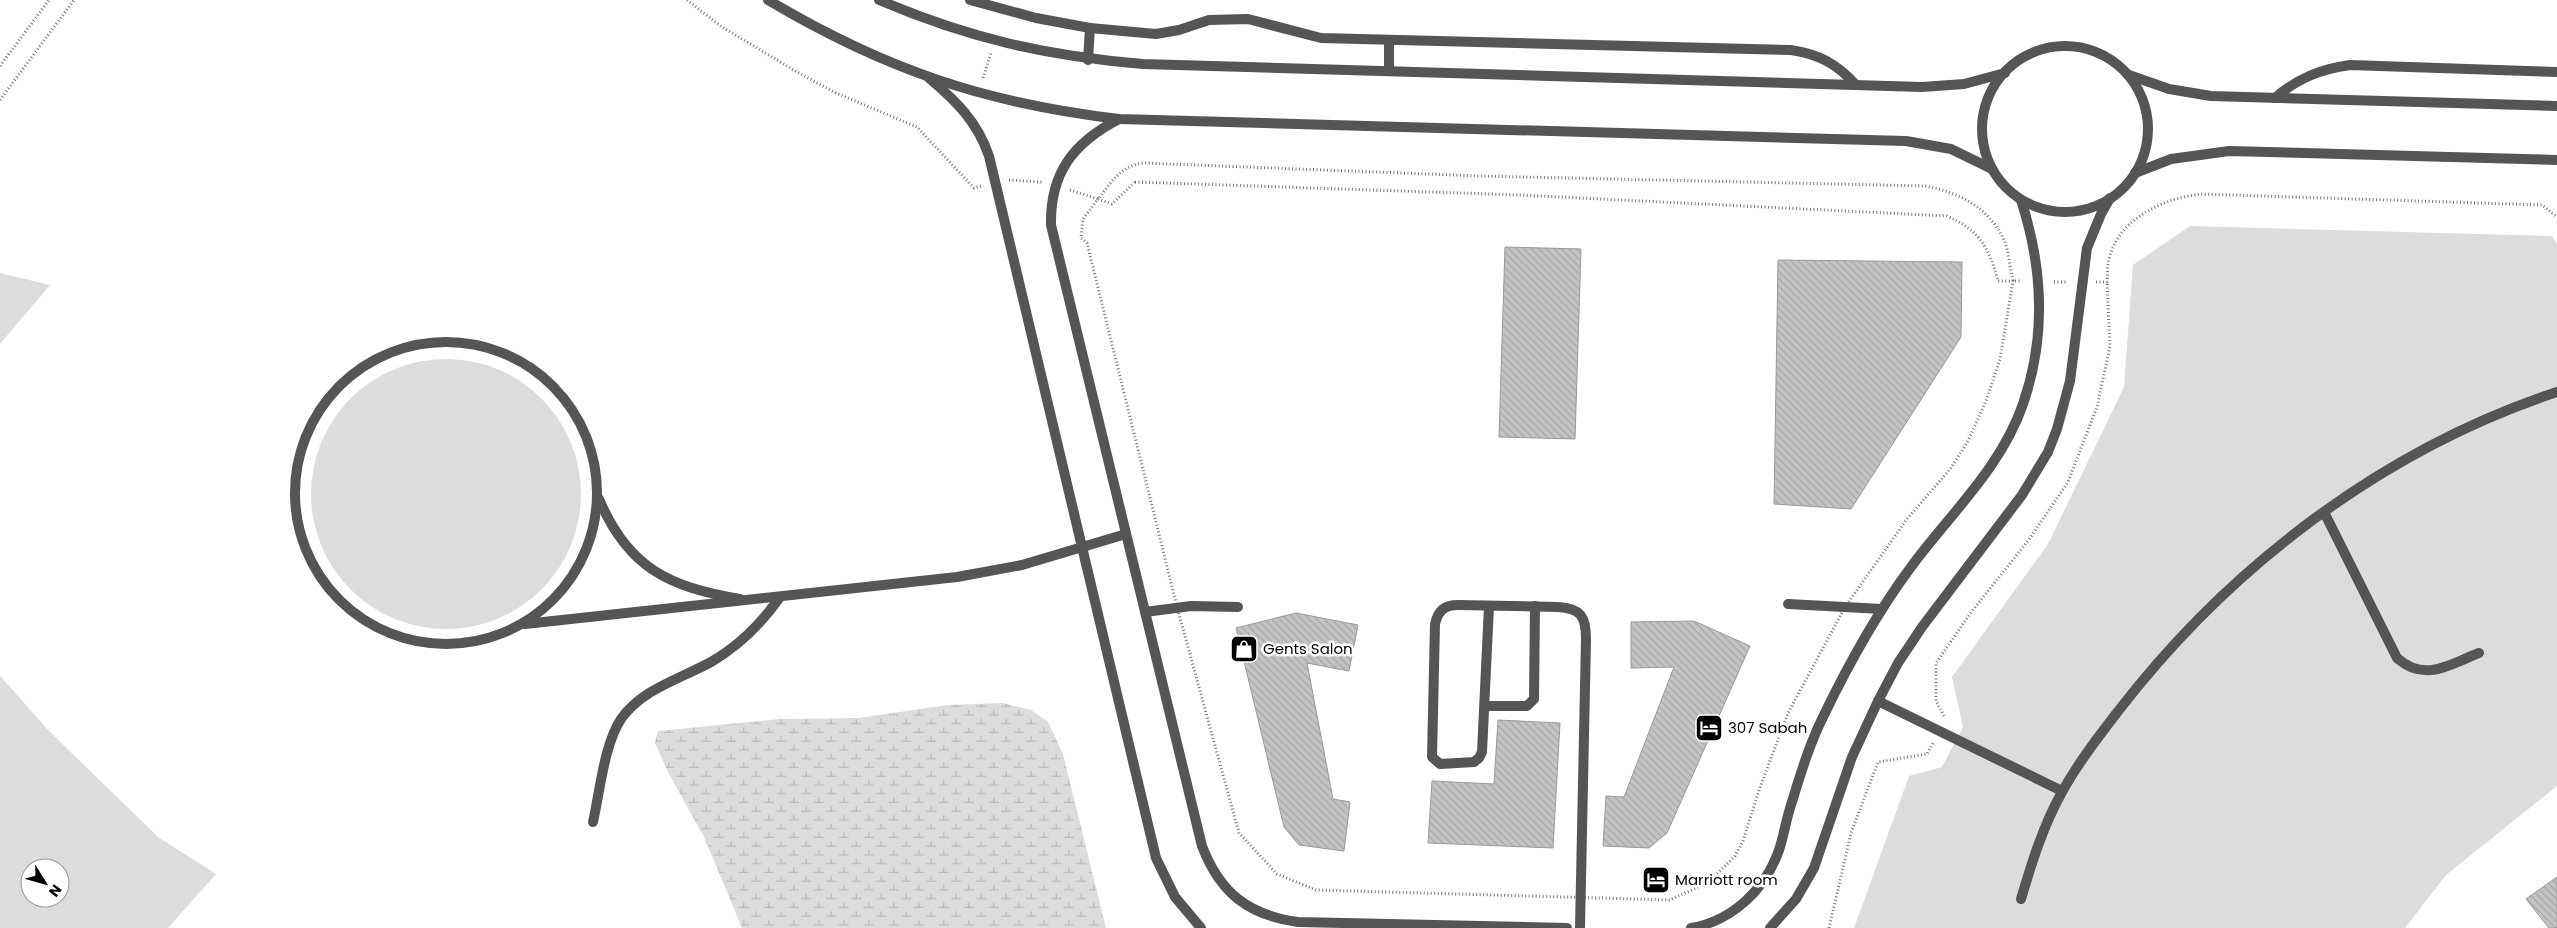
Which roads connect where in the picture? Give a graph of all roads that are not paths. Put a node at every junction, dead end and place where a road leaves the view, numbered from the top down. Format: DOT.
graph roads {
  1 [pos="768,0"];
  2 [pos="878,0"];
  3 [pos="970,0"];
  4 [pos="1090,28"];
  5 [pos="1389,40"];
  6 [pos="1088,60"];
  7 [pos="1389,71"];
  8 [pos="2557,72"];
  9 [pos="2005,73"];
  10 [pos="2128,75"];
  11 [pos="928,78"];
  12 [pos="1856,85"];
  13 [pos="2275,98"];
  14 [pos="2557,106"];
  15 [pos="1119,119"];
  16 [pos="2557,160"];
  17 [pos="1992,169"];
  18 [pos="2135,173"];
  19 [pos="2110,198"];
  20 [pos="2021,200"];
  21 [pos="2557,392"];
  22 [pos="598,497"];
  23 [pos="2324,512"];
  24 [pos="1126,534"];
  25 [pos="1083,548"];
  26 [pos="780,597"];
  27 [pos="753,601"];
  28 [pos="1788,604"];
  29 [pos="1489,606"];
  30 [pos="1535,606"];
  31 [pos="1238,607"];
  32 [pos="1882,609"];
  33 [pos="1145,612"];
  34 [pos="524,624"];
  35 [pos="2479,653"];
  36 [pos="1878,701"];
  37 [pos="1485,706"];
  38 [pos="2062,791"];
  39 [pos="593,822"];
  40 [pos="2021,899"];
  41 [pos="1185,910"];
  42 [pos="1785,913"];
  43 [pos="1717,925"];
  44 [pos="1190,928"];
  45 [pos="1202,928"];
  46 [pos="1567,928"];
  47 [pos="1580,928"];
  48 [pos="1691,928"];
  49 [pos="1770,928"];
  50 [pos="1780,928"];
  1 -- 11 [label="street"];
  2 -- 6 [label="street"];
  3 -- 4 [label="street"];
  4 -- 5 [label="street"];
  4 -- 6 [label="street"];
  5 -- 7 [label="street"];
  5 -- 12 [label="street"];
  6 -- 7 [label="street"];
  7 -- 12 [label="street"];
  8 -- 13 [label="street"];
  9 -- 10 [label="street"];
  9 -- 12 [label="street"];
  9 -- 17 [label="street"];
  10 -- 13 [label="street"];
  10 -- 18 [label="street"];
  11 -- 15 [label="street"];
  11 -- 25 [label="street"];
  13 -- 14 [label="street"];
  15 -- 17 [label="street"];
  15 -- 24 [label="street"];
  16 -- 18 [label="street"];
  17 -- 20 [label="street"];
  18 -- 19 [label="street"];
  19 -- 20 [label="street"];
  19 -- 36 [label="street"];
  20 -- 32 [label="street"];
  21 -- 23 [label="street"];
  22 -- 27 [label="street"];
  22 -- 34 [label="street"];
  22 -- 34 [label="street"];
  23 -- 35 [label="street"];
  23 -- 38 [label="street"];
  24 -- 25 [label="street"];
  24 -- 33 [label="street"];
  25 -- 26 [label="street"];
  25 -- 41 [label="street"];
  26 -- 27 [label="street"];
  26 -- 39 [label="street"];
  27 -- 34 [label="street"];
  28 -- 32 [label="street"];
  29 -- 30 [label="street"];
  29 -- 37 [label="street"];
  29 -- 37 [label="street"];
  30 -- 37 [label="street"];
  30 -- 47 [label="street"];
  31 -- 33 [label="street"];
  32 -- 43 [label="street"];
  33 -- 46 [label="street"];
  36 -- 38 [label="street"];
  36 -- 42 [label="street"];
  38 -- 40 [label="street"];
  41 -- 44 [label="street"];
  41 -- 45 [label="street"];
  42 -- 49 [label="street"];
  42 -- 50 [label="street"];
  43 -- 48 [label="street"];
}
